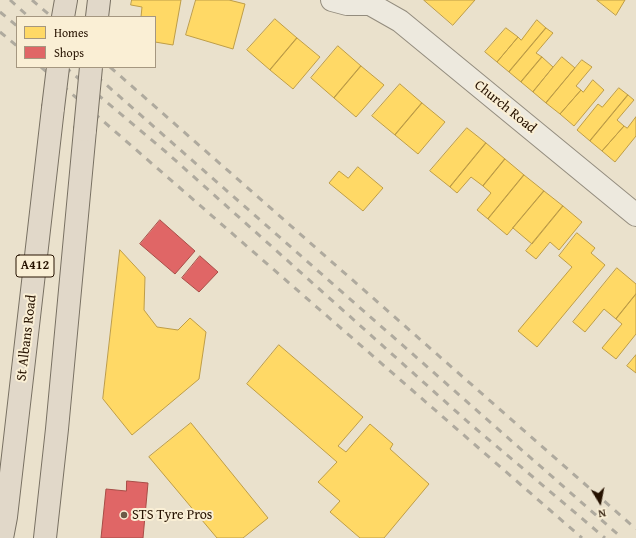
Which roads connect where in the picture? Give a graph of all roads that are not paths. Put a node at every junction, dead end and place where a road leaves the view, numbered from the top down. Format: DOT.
graph roads {
  1 [pos="99,0"];
  2 [pos="332,0"];
  3 [pos="370,2"];
  4 [pos="97,16"];
  5 [pos="58,68"];
  6 [pos="91,68"];
  7 [pos="636,215"];
  8 [pos="2,538"];
  9 [pos="45,538"];
  1 -- 4 [label="main road"];
  2 -- 3 [label="street"];
  3 -- 7 [label="street, Church Road"];
  5 -- 8 [label="main road, St Albans Road / A412, bridge"];
  6 -- 9 [label="main road, A412, bridge"];
}
